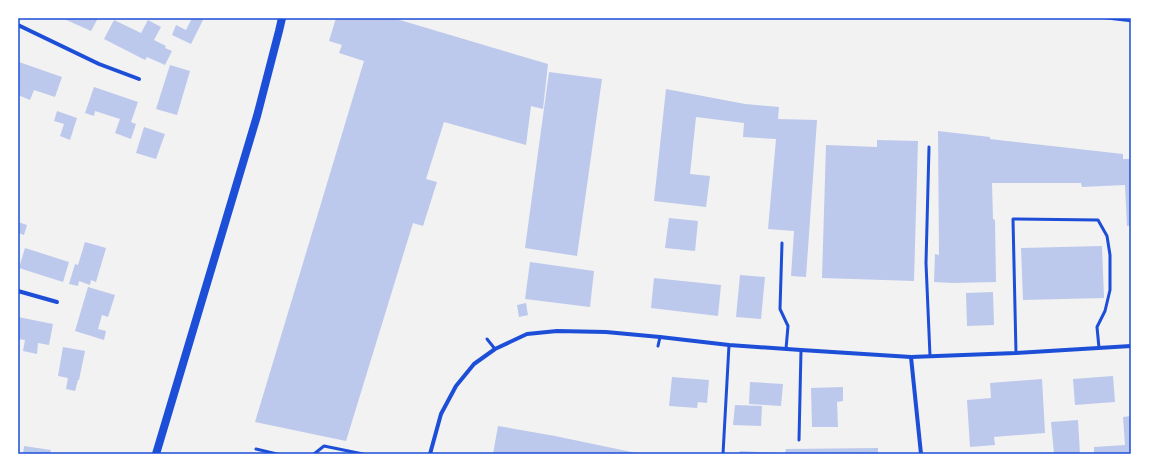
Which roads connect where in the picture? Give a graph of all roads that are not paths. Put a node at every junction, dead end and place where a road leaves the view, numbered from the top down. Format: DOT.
graph roads {
  1 [pos="282,18"];
  2 [pos="18,25"];
  3 [pos="139,79"];
  4 [pos="929,147"];
  5 [pos="782,243"];
  6 [pos="18,290"];
  7 [pos="57,302"];
  8 [pos="660,336"];
  9 [pos="487,339"];
  10 [pos="729,345"];
  11 [pos="658,346"];
  12 [pos="1131,346"];
  13 [pos="1099,348"];
  14 [pos="786,349"];
  15 [pos="495,350"];
  16 [pos="801,350"];
  17 [pos="1016,353"];
  18 [pos="930,356"];
  19 [pos="911,357"];
  20 [pos="799,440"];
  21 [pos="256,449"];
  22 [pos="156,454"];
  23 [pos="277,454"];
  24 [pos="314,454"];
  25 [pos="363,454"];
  26 [pos="430,454"];
  27 [pos="723,454"];
  28 [pos="920,454"];
  1 -- 22 [label="main road"];
  2 -- 3 [label="street"];
  4 -- 18 [label="lane"];
  5 -- 14 [label="lane"];
  6 -- 7 [label="street"];
  8 -- 10 [label="street"];
  8 -- 11 [label="lane"];
  8 -- 15 [label="street"];
  9 -- 15 [label="lane"];
  10 -- 14 [label="street"];
  10 -- 27 [label="lane"];
  12 -- 13 [label="street"];
  13 -- 17 [label="street"];
  13 -- 17 [label="lane"];
  14 -- 16 [label="street"];
  15 -- 26 [label="street"];
  16 -- 19 [label="street"];
  16 -- 20 [label="lane"];
  17 -- 18 [label="street"];
  18 -- 19 [label="street"];
  19 -- 28 [label="street"];
  21 -- 23 [label="lane"];
  24 -- 25 [label="lane"];
}
